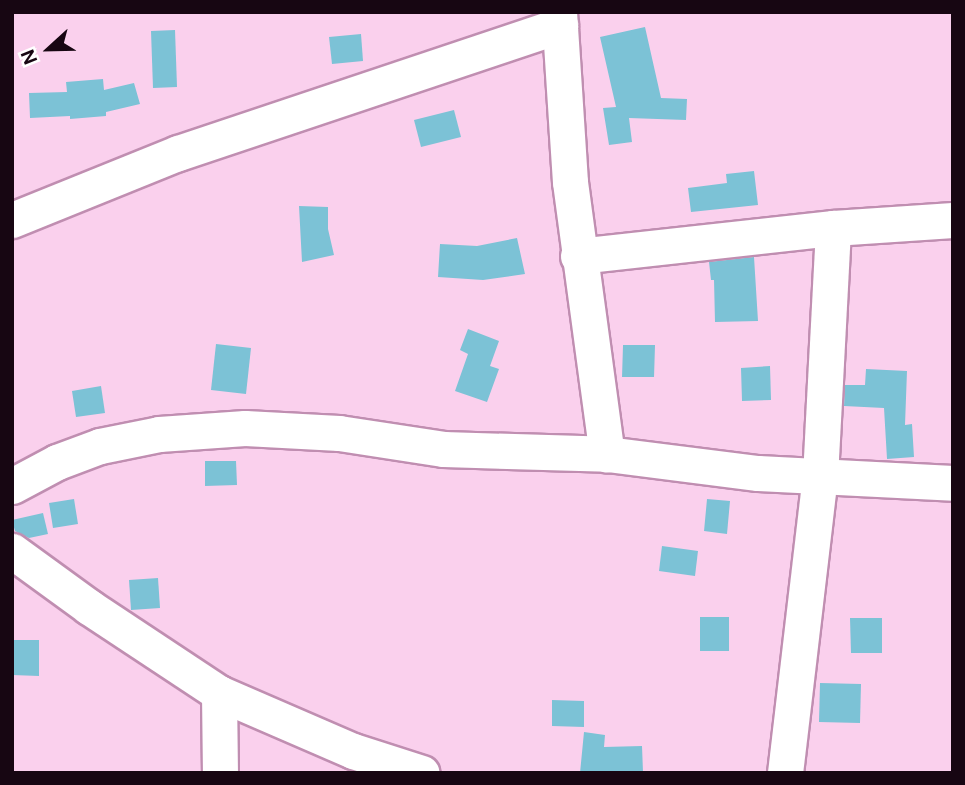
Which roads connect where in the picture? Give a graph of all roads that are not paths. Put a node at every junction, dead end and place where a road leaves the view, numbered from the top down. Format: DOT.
graph roads {
  1 [pos="560,18"];
  2 [pos="12,220"];
  3 [pos="953,220"];
  4 [pos="833,228"];
  5 [pos="578,256"];
  6 [pos="607,454"];
  7 [pos="820,477"];
  8 [pos="953,483"];
  9 [pos="12,486"];
  10 [pos="12,551"];
  11 [pos="219,693"];
  12 [pos="220,773"];
  13 [pos="422,773"];
  14 [pos="785,773"];
  1 -- 2 [label="street"];
  1 -- 5 [label="street"];
  3 -- 4 [label="street"];
  4 -- 5 [label="street"];
  4 -- 7 [label="street"];
  5 -- 6 [label="street"];
  6 -- 7 [label="street"];
  6 -- 9 [label="street"];
  7 -- 8 [label="street"];
  7 -- 14 [label="street"];
  10 -- 11 [label="street"];
  11 -- 12 [label="street"];
  11 -- 13 [label="street"];
}
